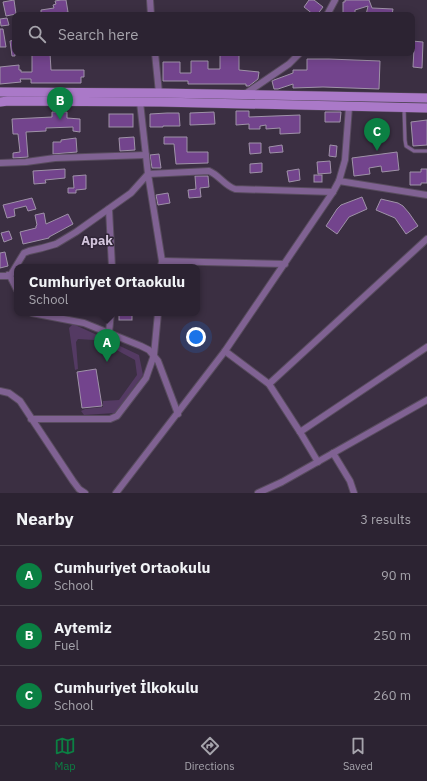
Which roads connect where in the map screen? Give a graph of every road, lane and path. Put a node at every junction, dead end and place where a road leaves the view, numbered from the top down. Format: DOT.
graph roads {
  1 [pos="150,0"];
  2 [pos="335,0"];
  3 [pos="151,12"];
  4 [pos="329,12"];
  5 [pos="155,56"];
  6 [pos="297,56"];
  7 [pos="0,92"];
  8 [pos="245,94"];
  9 [pos="139,97"];
  10 [pos="159,98"];
  11 [pos="427,98"];
  12 [pos="0,102"];
  13 [pos="348,107"];
  14 [pos="404,108"];
  15 [pos="427,108"];
  16 [pos="427,150"];
  17 [pos="146,155"];
  18 [pos="0,163"];
  19 [pos="148,174"];
  20 [pos="339,181"];
  21 [pos="333,192"];
  22 [pos="427,194"];
  23 [pos="109,209"];
  24 [pos="427,239"];
  25 [pos="17,264"];
  26 [pos="112,264"];
  27 [pos="162,264"];
  28 [pos="285,264"];
  29 [pos="14,269"];
  30 [pos="0,275"];
  31 [pos="10,276"];
  32 [pos="14,284"];
  33 [pos="48,316"];
  34 [pos="111,316"];
  35 [pos="158,316"];
  36 [pos="109,332"];
  37 [pos="427,347"];
  38 [pos="225,351"];
  39 [pos="154,355"];
  40 [pos="269,384"];
  41 [pos="0,391"];
  42 [pos="427,400"];
  43 [pos="178,414"];
  44 [pos="31,419"];
  45 [pos="300,432"];
  46 [pos="333,453"];
  47 [pos="318,462"];
  48 [pos="85,493"];
  49 [pos="116,493"];
  50 [pos="258,493"];
  51 [pos="354,493"];
  1 -- 3 [label="street"];
  2 -- 4 [label="street"];
  5 -- 10 [label="street"];
  6 -- 8 [label="street"];
  7 -- 9 [label="main road"];
  8 -- 10 [label="main road"];
  8 -- 11 [label="main road"];
  9 -- 10 [label="main road"];
  9 -- 12 [label="main road"];
  9 -- 17 [label="street"];
  10 -- 13 [label="main road"];
  13 -- 14 [label="main road"];
  13 -- 20 [label="street"];
  14 -- 15 [label="main road"];
  14 -- 16 [label="lane"];
  17 -- 18 [label="street"];
  17 -- 19 [label="street"];
  19 -- 21 [label="street"];
  19 -- 23 [label="street"];
  19 -- 27 [label="street"];
  20 -- 21 [label="street"];
  20 -- 22 [label="street"];
  21 -- 28 [label="street"];
  23 -- 25 [label="street"];
  23 -- 26 [label="street"];
  24 -- 40 [label="street"];
  27 -- 28 [label="street"];
  28 -- 38 [label="street"];
  29 -- 31 [label="street"];
  30 -- 31 [label="street"];
  31 -- 32 [label="street"];
  33 -- 36 [label="street"];
  34 -- 36 [label="street"];
  35 -- 39 [label="street"];
  36 -- 39 [label="street"];
  37 -- 45 [label="street"];
  38 -- 40 [label="street"];
  38 -- 43 [label="street"];
  39 -- 43 [label="street"];
  39 -- 44 [label="street"];
  40 -- 45 [label="street"];
  41 -- 44 [label="street"];
  42 -- 46 [label="street"];
  43 -- 49 [label="street"];
  44 -- 48 [label="street"];
  45 -- 47 [label="street"];
  46 -- 47 [label="street"];
  46 -- 51 [label="street"];
  47 -- 50 [label="street"];
}
